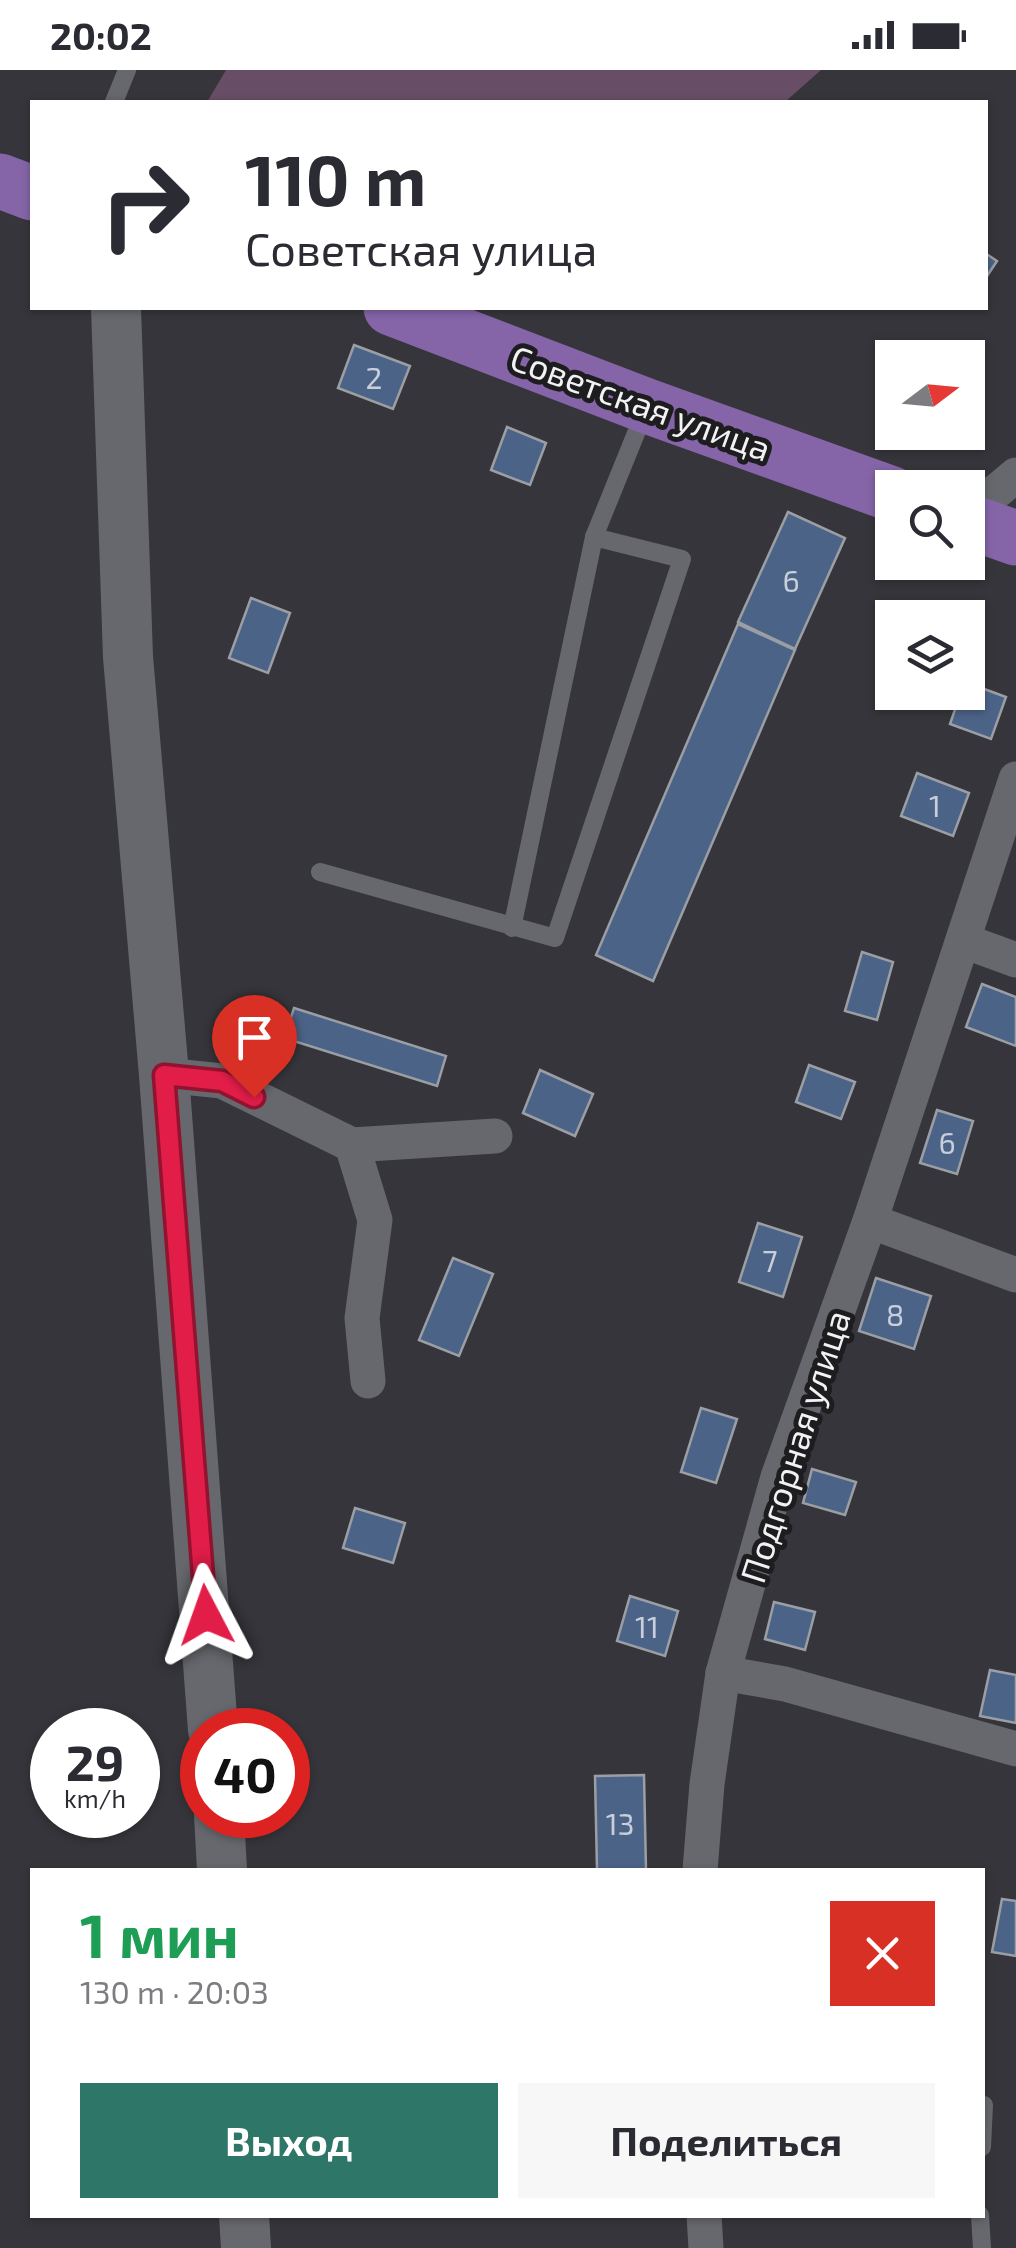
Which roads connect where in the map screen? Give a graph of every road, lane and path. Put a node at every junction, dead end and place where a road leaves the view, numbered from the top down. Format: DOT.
graph roads {
  1 [pos="127,70"];
  2 [pos="115,100"];
  3 [pos="0,181"];
  4 [pos="30,192"];
  5 [pos="116,310"];
  6 [pos="396,310"];
  7 [pos="647,406"];
  8 [pos="1016,476"];
  9 [pos="875,488"];
  10 [pos="985,503"];
  11 [pos="985,525"];
  12 [pos="594,537"];
  13 [pos="1016,538"];
  14 [pos="1016,779"];
  15 [pos="320,872"];
  16 [pos="512,928"];
  17 [pos="964,941"];
  18 [pos="1016,960"];
  19 [pos="164,1075"];
  20 [pos="495,1136"];
  21 [pos="352,1144"];
  22 [pos="870,1222"];
  23 [pos="1016,1275"];
  24 [pos="368,1381"];
  25 [pos="724,1672"];
  26 [pos="211,1708"];
  27 [pos="1016,1749"];
  28 [pos="220,1838"];
  29 [pos="222,1868"];
  30 [pos="700,1868"];
  31 [pos="244,2218"];
  32 [pos="704,2218"];
  33 [pos="980,2218"];
  34 [pos="246,2248"];
  35 [pos="706,2248"];
  36 [pos="982,2248"];
  1 -- 2 [label="lane"];
  3 -- 4 [label="main road"];
  5 -- 19 [label="street"];
  6 -- 7 [label="main road, Советская улица"];
  7 -- 9 [label="main road, Советская улица"];
  7 -- 12 [label="lane"];
  8 -- 10 [label="street"];
  11 -- 13 [label="main road"];
  12 -- 16 [label="lane"];
  12 -- 16 [label="lane"];
  14 -- 17 [label="street, Подгорная улица"];
  15 -- 16 [label="lane"];
  17 -- 18 [label="street"];
  17 -- 22 [label="street, Подгорная улица"];
  19 -- 21 [label="street"];
  19 -- 26 [label="street"];
  20 -- 21 [label="street"];
  21 -- 24 [label="street"];
  22 -- 23 [label="street"];
  22 -- 25 [label="street, Подгорная улица"];
  25 -- 27 [label="street"];
  25 -- 30 [label="street, Подгорная улица"];
  28 -- 29 [label="street"];
  31 -- 34 [label="street"];
  32 -- 35 [label="street"];
  33 -- 36 [label="lane"];
}
